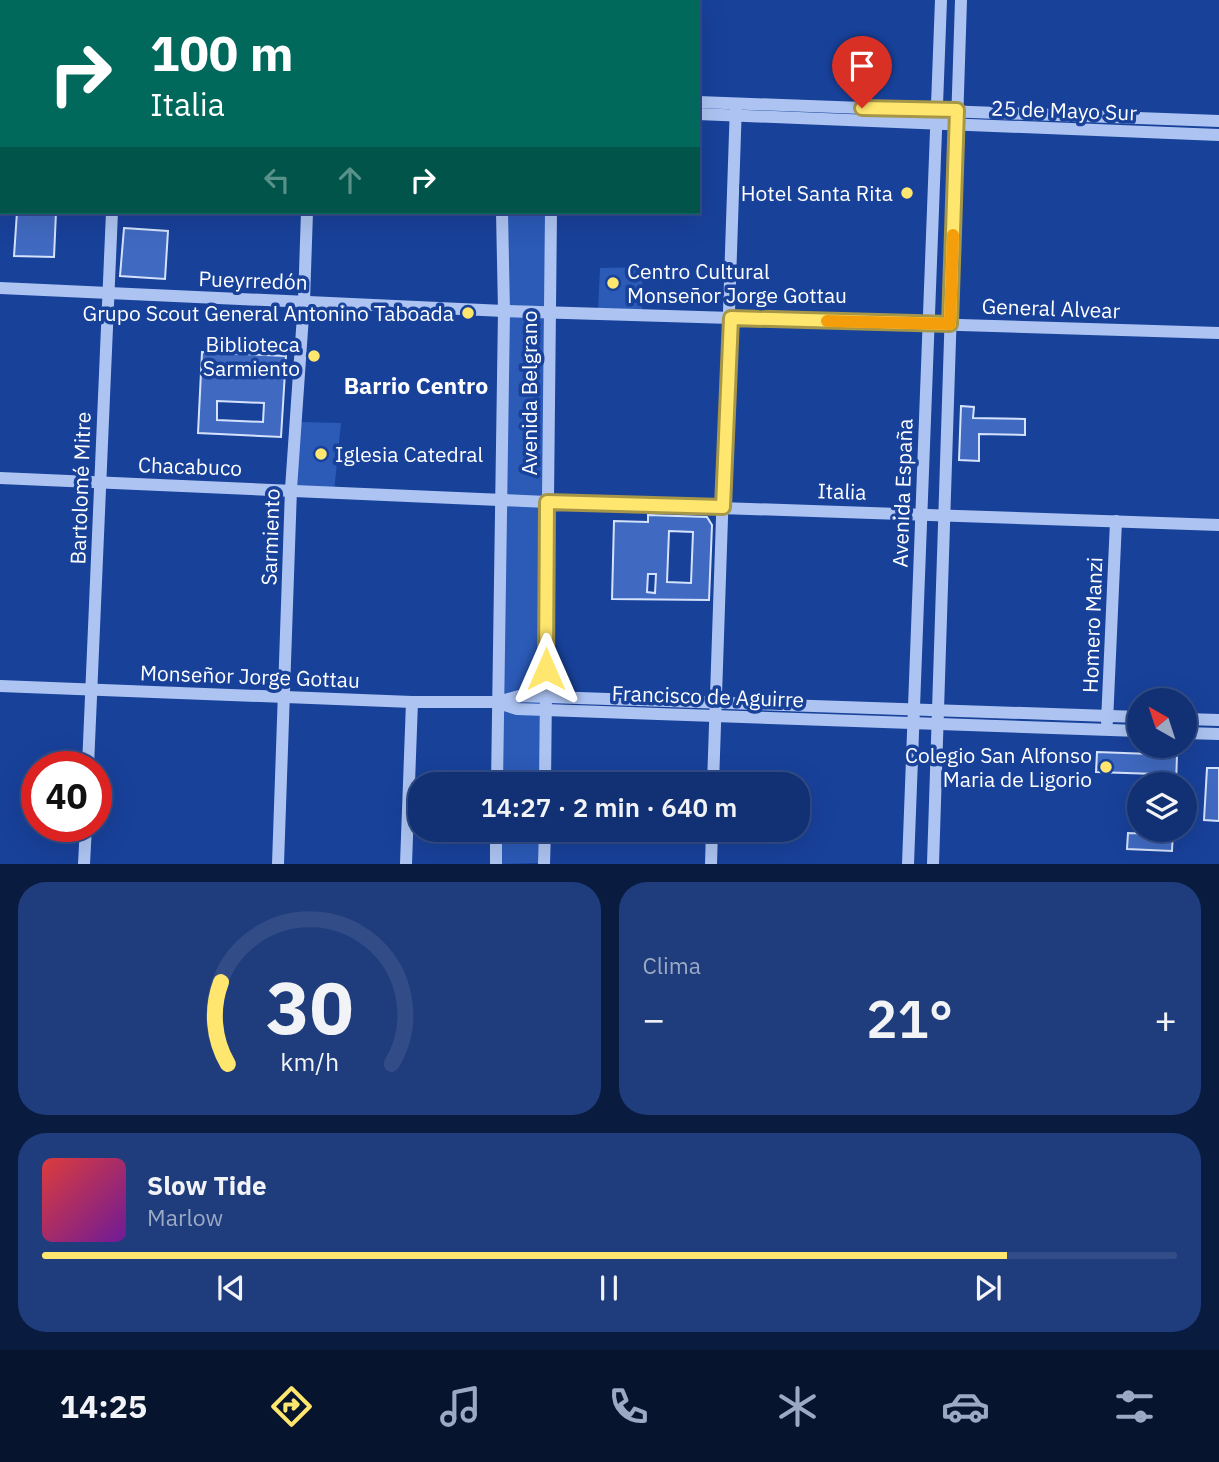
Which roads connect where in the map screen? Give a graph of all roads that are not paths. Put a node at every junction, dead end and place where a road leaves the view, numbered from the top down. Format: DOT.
graph roads {
  1 [pos="941,6"];
  2 [pos="961,6"];
  3 [pos="700,102"];
  4 [pos="736,110"];
  5 [pos="957,110"];
  6 [pos="700,114"];
  7 [pos="936,117"];
  8 [pos="1219,121"];
  9 [pos="957,125"];
  10 [pos="1219,135"];
  11 [pos="111,214"];
  12 [pos="307,214"];
  13 [pos="502,214"];
  14 [pos="551,214"];
  15 [pos="0,288"];
  16 [pos="108,293"];
  17 [pos="304,302"];
  18 [pos="504,311"];
  19 [pos="548,312"];
  20 [pos="731,318"];
  21 [pos="928,324"];
  22 [pos="950,324"];
  23 [pos="1219,333"];
  24 [pos="0,478"];
  25 [pos="99,481"];
  26 [pos="291,489"];
  27 [pos="501,500"];
  28 [pos="547,502"];
  29 [pos="723,507"];
  30 [pos="921,513"];
  31 [pos="944,514"];
  32 [pos="1116,521"];
  33 [pos="1219,525"];
  34 [pos="0,686"];
  35 [pos="91,690"];
  36 [pos="284,696"];
  37 [pos="412,702"];
  38 [pos="498,702"];
  39 [pos="546,704"];
  40 [pos="715,709"];
  41 [pos="913,715"];
  42 [pos="938,716"];
  43 [pos="1127,719"];
  44 [pos="1197,719"];
  45 [pos="1219,720"];
  46 [pos="1107,723"];
  47 [pos="1127,728"];
  48 [pos="1197,733"];
  49 [pos="1219,734"];
  50 [pos="89,751"];
  51 [pos="497,772"];
  52 [pos="545,772"];
  53 [pos="713,772"];
  54 [pos="85,842"];
  55 [pos="496,842"];
  56 [pos="545,842"];
  57 [pos="712,842"];
  58 [pos="84,863"];
  59 [pos="278,863"];
  60 [pos="406,863"];
  61 [pos="496,863"];
  62 [pos="544,863"];
  63 [pos="711,863"];
  64 [pos="908,863"];
  65 [pos="933,863"];
  1 -- 2 [label="street"];
  1 -- 7 [label="street, Avenida España"];
  2 -- 5 [label="street, Avenida España"];
  3 -- 4 [label="street, 25 de Mayo Sur"];
  4 -- 6 [label="street, 25 de Mayo Sur"];
  4 -- 7 [label="street, 25 de Mayo Sur"];
  4 -- 20 [label="street"];
  5 -- 7 [label="street, 25 de Mayo Sur"];
  5 -- 8 [label="street, 25 de Mayo Sur"];
  5 -- 9 [label="street, Avenida España"];
  7 -- 9 [label="street, 25 de Mayo Sur"];
  7 -- 21 [label="street, Avenida España"];
  9 -- 10 [label="street, 25 de Mayo Sur"];
  9 -- 22 [label="street, Avenida España"];
  11 -- 16 [label="street, Bartolomé Mitre"];
  12 -- 17 [label="street, Sarmiento"];
  13 -- 18 [label="street, Avenida Belgrano"];
  14 -- 19 [label="street, Avenida Belgrano"];
  15 -- 16 [label="street, Pueyrredón"];
  16 -- 17 [label="street, Pueyrredón"];
  16 -- 25 [label="street, Bartolomé Mitre"];
  17 -- 18 [label="street, Pueyrredón"];
  17 -- 26 [label="street, Sarmiento"];
  18 -- 19 [label="street, General Alvear"];
  18 -- 27 [label="street, Avenida Belgrano"];
  19 -- 20 [label="street, General Alvear"];
  19 -- 28 [label="street, Avenida Belgrano"];
  20 -- 21 [label="street, General Alvear"];
  20 -- 29 [label="street"];
  21 -- 22 [label="street, General Alvear"];
  21 -- 30 [label="street, Avenida España"];
  22 -- 23 [label="street, General Alvear"];
  22 -- 31 [label="street, Avenida España"];
  24 -- 25 [label="street, Chacabuco"];
  25 -- 26 [label="street, Chacabuco"];
  25 -- 35 [label="street, Bartolomé Mitre"];
  26 -- 27 [label="street, Chacabuco"];
  26 -- 36 [label="street, Sarmiento"];
  27 -- 28 [label="street, Chacabuco"];
  27 -- 38 [label="street, Avenida Belgrano"];
  28 -- 29 [label="street, Italia"];
  28 -- 39 [label="street, Avenida Belgrano"];
  29 -- 30 [label="street, Italia"];
  29 -- 40 [label="street"];
  30 -- 31 [label="street, Italia"];
  30 -- 41 [label="street, Avenida España"];
  31 -- 32 [label="street, Italia"];
  31 -- 42 [label="street, Avenida España"];
  32 -- 33 [label="street, Italia"];
  32 -- 46 [label="street, Homero Manzi"];
  34 -- 35 [label="street, Monseñor Jorge Gottau"];
  35 -- 36 [label="street, Monseñor Jorge Gottau"];
  35 -- 50 [label="street, Bartolomé Mitre"];
  36 -- 37 [label="street, Monseñor Jorge Gottau"];
  36 -- 59 [label="street, Sarmiento"];
  37 -- 38 [label="street, Monseñor Jorge Gottau"];
  37 -- 60 [label="street"];
  38 -- 39 [label="street, Francisco de Aguirre"];
  38 -- 51 [label="street, Avenida Belgrano"];
  39 -- 40 [label="street, Francisco de Aguirre"];
  39 -- 52 [label="street, Avenida Belgrano"];
  40 -- 41 [label="street, Francisco de Aguirre"];
  40 -- 53 [label="street"];
  41 -- 42 [label="street, Francisco de Aguirre"];
  41 -- 64 [label="street, Avenida España"];
  42 -- 46 [label="street, Francisco de Aguirre"];
  42 -- 65 [label="street, Avenida España"];
  43 -- 46 [label="street, Francisco de Aguirre"];
  44 -- 45 [label="street"];
  46 -- 47 [label="street, Francisco de Aguirre"];
  48 -- 49 [label="street"];
  54 -- 58 [label="street"];
  55 -- 61 [label="street"];
  56 -- 62 [label="street"];
  57 -- 63 [label="street"];
}
